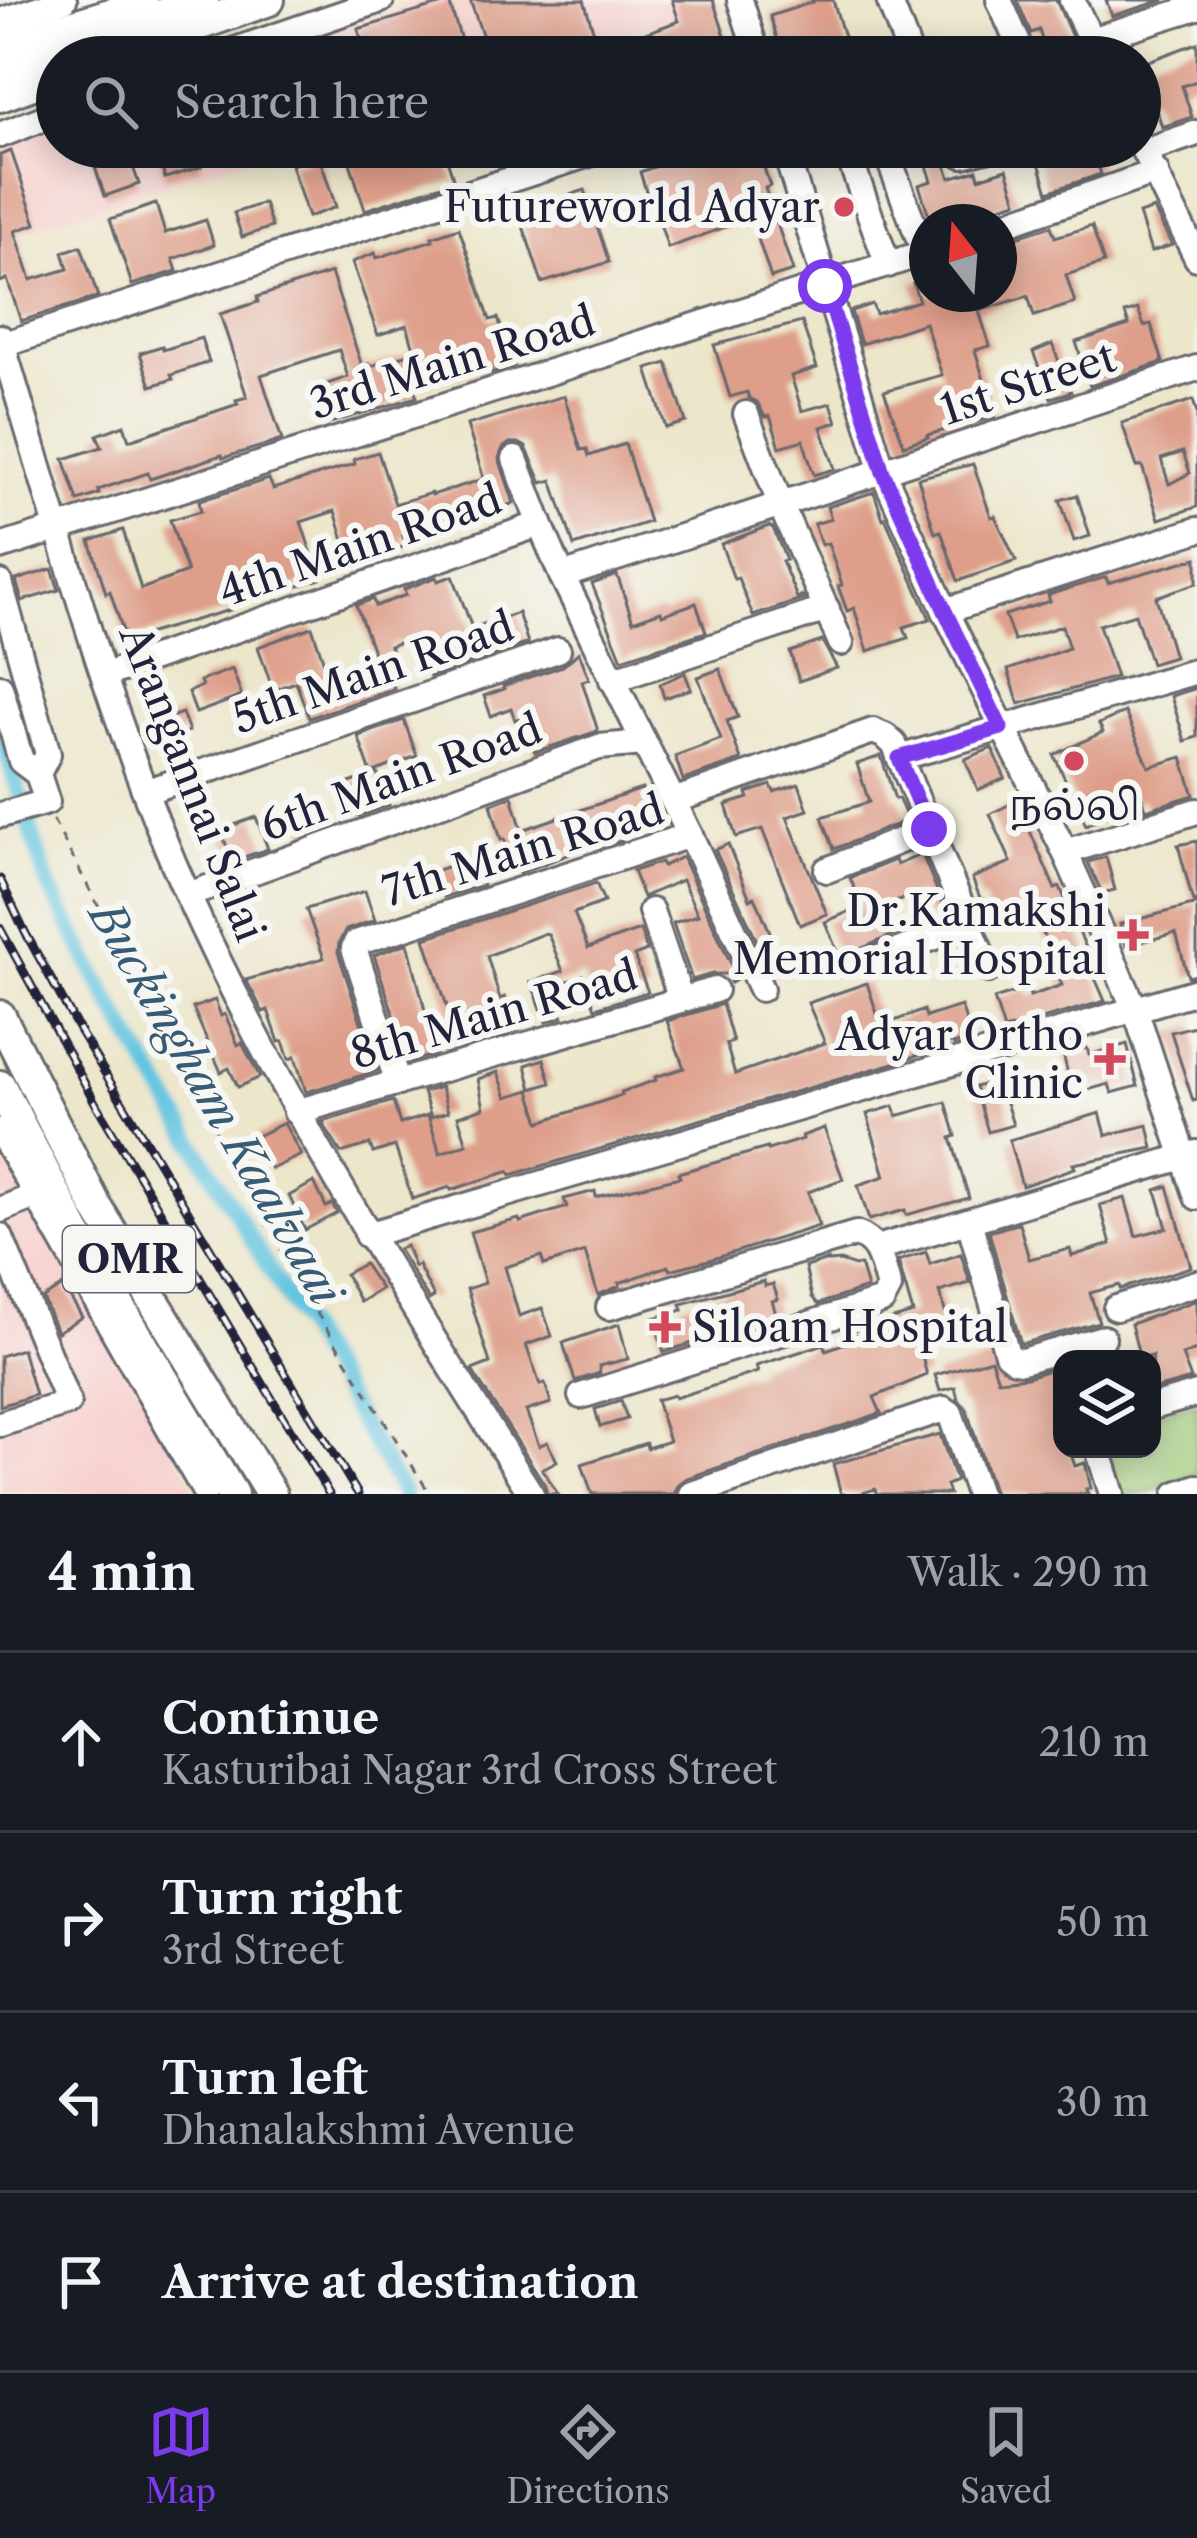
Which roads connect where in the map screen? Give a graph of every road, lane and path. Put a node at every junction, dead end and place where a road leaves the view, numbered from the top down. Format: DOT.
graph roads {
  1 [pos="145,0"];
  2 [pos="202,0"];
  3 [pos="269,0"];
  4 [pos="381,0"];
  5 [pos="740,0"];
  6 [pos="889,0"];
  7 [pos="999,0"];
  8 [pos="1072,0"];
  9 [pos="1197,7"];
  10 [pos="0,21"];
  11 [pos="53,36"];
  12 [pos="64,36"];
  13 [pos="67,36"];
  14 [pos="167,36"];
  15 [pos="276,36"];
  16 [pos="751,36"];
  17 [pos="903,36"];
  18 [pos="1015,36"];
  19 [pos="1089,36"];
  20 [pos="1125,36"];
  21 [pos="36,41"];
  22 [pos="0,45"];
  23 [pos="36,52"];
  24 [pos="36,61"];
  25 [pos="0,73"];
  26 [pos="0,96"];
  27 [pos="36,121"];
  28 [pos="1197,133"];
  29 [pos="0,135"];
  30 [pos="1161,149"];
  31 [pos="545,168"];
  32 [pos="790,168"];
  33 [pos="855,168"];
  34 [pos="893,168"];
  35 [pos="1120,168"];
  36 [pos="1153,168"];
  37 [pos="909,209"];
  38 [pos="1017,217"];
  39 [pos="1196,254"];
  40 [pos="909,258"];
  41 [pos="888,265"];
  42 [pos="825,286"];
  43 [pos="1,341"];
  44 [pos="1197,368"];
  45 [pos="746,414"];
  46 [pos="514,458"];
  47 [pos="883,472"];
  48 [pos="781,506"];
  49 [pos="540,524"];
  50 [pos="58,526"];
  51 [pos="1197,530"];
  52 [pos="0,547"];
  53 [pos="562,576"];
  54 [pos="0,583"];
  55 [pos="826,609"];
  56 [pos="945,611"];
  57 [pos="842,643"];
  58 [pos="558,650"];
  59 [pos="1197,671"];
  60 [pos="105,675"];
  61 [pos="612,680"];
  62 [pos="0,686"];
  63 [pos="1001,728"];
  64 [pos="644,743"];
  65 [pos="899,758"];
  66 [pos="38,774"];
  67 [pos="145,792"];
  68 [pos="674,801"];
  69 [pos="42,803"];
  70 [pos="1197,811"];
  71 [pos="1,815"];
  72 [pos="929,829"];
  73 [pos="690,835"];
  74 [pos="1065,852"];
  75 [pos="827,870"];
  76 [pos="188,895"];
  77 [pos="651,911"];
  78 [pos="969,924"];
  79 [pos="872,961"];
  80 [pos="988,970"];
  81 [pos="761,989"];
  82 [pos="715,990"];
  83 [pos="1197,991"];
  84 [pos="681,1000"];
  85 [pos="1135,1009"];
  86 [pos="0,1016"];
  87 [pos="398,1083"];
  88 [pos="0,1086"];
  89 [pos="296,1112"];
  90 [pos="0,1131"];
  91 [pos="1190,1155"];
  92 [pos="30,1186"];
  93 [pos="0,1188"];
  94 [pos="1197,1198"];
  95 [pos="0,1210"];
  96 [pos="969,1222"];
  97 [pos="367,1235"];
  98 [pos="0,1236"];
  99 [pos="877,1248"];
  100 [pos="1197,1283"];
  101 [pos="609,1306"];
  102 [pos="1116,1308"];
  103 [pos="1103,1338"];
  104 [pos="1197,1394"];
  105 [pos="581,1396"];
  106 [pos="1161,1404"];
  107 [pos="0,1424"];
  108 [pos="1101,1458"];
  109 [pos="1197,1487"];
  110 [pos="216,1491"];
  111 [pos="271,1494"];
  112 [pos="430,1494"];
  113 [pos="531,1494"];
  114 [pos="692,1494"];
  115 [pos="979,1494"];
  116 [pos="1112,1494"];
  117 [pos="1177,1494"];
  1 -- 12 [label="street"];
  2 -- 13 [label="main road"];
  3 -- 14 [label="main road"];
  4 -- 15 [label="street"];
  5 -- 16 [label="street"];
  6 -- 17 [label="street"];
  7 -- 18 [label="street"];
  8 -- 19 [label="street"];
  9 -- 20 [label="street"];
  10 -- 11 [label="street"];
  21 -- 22 [label="street"];
  23 -- 25 [label="main road"];
  24 -- 26 [label="main road"];
  27 -- 29 [label="street"];
  28 -- 30 [label="street"];
  31 -- 43 [label="street"];
  32 -- 42 [label="street"];
  33 -- 41 [label="street"];
  34 -- 37 [label="street"];
  35 -- 38 [label="street"];
  36 -- 39 [label="street"];
  40 -- 41 [label="street, 3rd Main Road"];
  41 -- 42 [label="street, 3rd Main Road"];
  42 -- 47 [label="street"];
  42 -- 50 [label="street, 3rd Main Road"];
  43 -- 50 [label="street, Arangannai Salai"];
  44 -- 47 [label="street, 1st Street"];
  45 -- 48 [label="street"];
  46 -- 49 [label="street"];
  47 -- 48 [label="street"];
  47 -- 56 [label="street"];
  48 -- 53 [label="street"];
  48 -- 55 [label="street"];
  49 -- 53 [label="street, 4th Main Road"];
  49 -- 60 [label="street, 4th Main Road"];
  50 -- 52 [label="street, 3rd Main Road"];
  50 -- 60 [label="street, Arangannai Salai"];
  51 -- 56 [label="street"];
  53 -- 61 [label="street, 4th Main Road"];
  54 -- 66 [label="street"];
  55 -- 57 [label="street"];
  55 -- 61 [label="street"];
  56 -- 63 [label="street"];
  58 -- 67 [label="street, 5th Main Road"];
  59 -- 63 [label="street"];
  60 -- 67 [label="street, Arangannai Salai"];
  61 -- 64 [label="street, 4th Main Road"];
  62 -- 66 [label="street"];
  63 -- 65 [label="street"];
  63 -- 74 [label="street"];
  64 -- 68 [label="street, 4th Main Road"];
  64 -- 76 [label="street, 6th Main Road"];
  65 -- 68 [label="street"];
  65 -- 72 [label="street"];
  66 -- 69 [label="street"];
  67 -- 76 [label="street, Arangannai Salai"];
  68 -- 73 [label="street, 4th Main Road"];
  69 -- 71 [label="street"];
  69 -- 112 [label="path"];
  70 -- 74 [label="street"];
  72 -- 75 [label="street"];
  72 -- 78 [label="street"];
  73 -- 81 [label="street, 7th Main Road"];
  73 -- 87 [label="street, 7th Main Road"];
  74 -- 85 [label="street"];
  76 -- 89 [label="street, Arangannai Salai"];
  77 -- 84 [label="street"];
  78 -- 79 [label="street"];
  78 -- 80 [label="street"];
  82 -- 84 [label="street, 8th Main Road"];
  83 -- 85 [label="street"];
  84 -- 87 [label="street, 8th Main Road"];
  85 -- 91 [label="street"];
  85 -- 97 [label="street"];
  86 -- 111 [label="main road, OMR"];
  87 -- 89 [label="street, 8th Main Road"];
  88 -- 110 [label="main road, OMR"];
  89 -- 97 [label="street, Arangannai Salai"];
  90 -- 92 [label="street"];
  91 -- 94 [label="street"];
  91 -- 96 [label="street"];
  92 -- 93 [label="street"];
  92 -- 95 [label="street"];
  92 -- 110 [label="street"];
  96 -- 99 [label="street"];
  96 -- 103 [label="street"];
  97 -- 113 [label="street, Arangannai Salai"];
  98 -- 107 [label="street"];
  99 -- 101 [label="street"];
  99 -- 105 [label="street"];
  100 -- 102 [label="street"];
  104 -- 106 [label="street"];
  108 -- 116 [label="street"];
  109 -- 117 [label="street"];
  114 -- 115 [label="street"];
}
